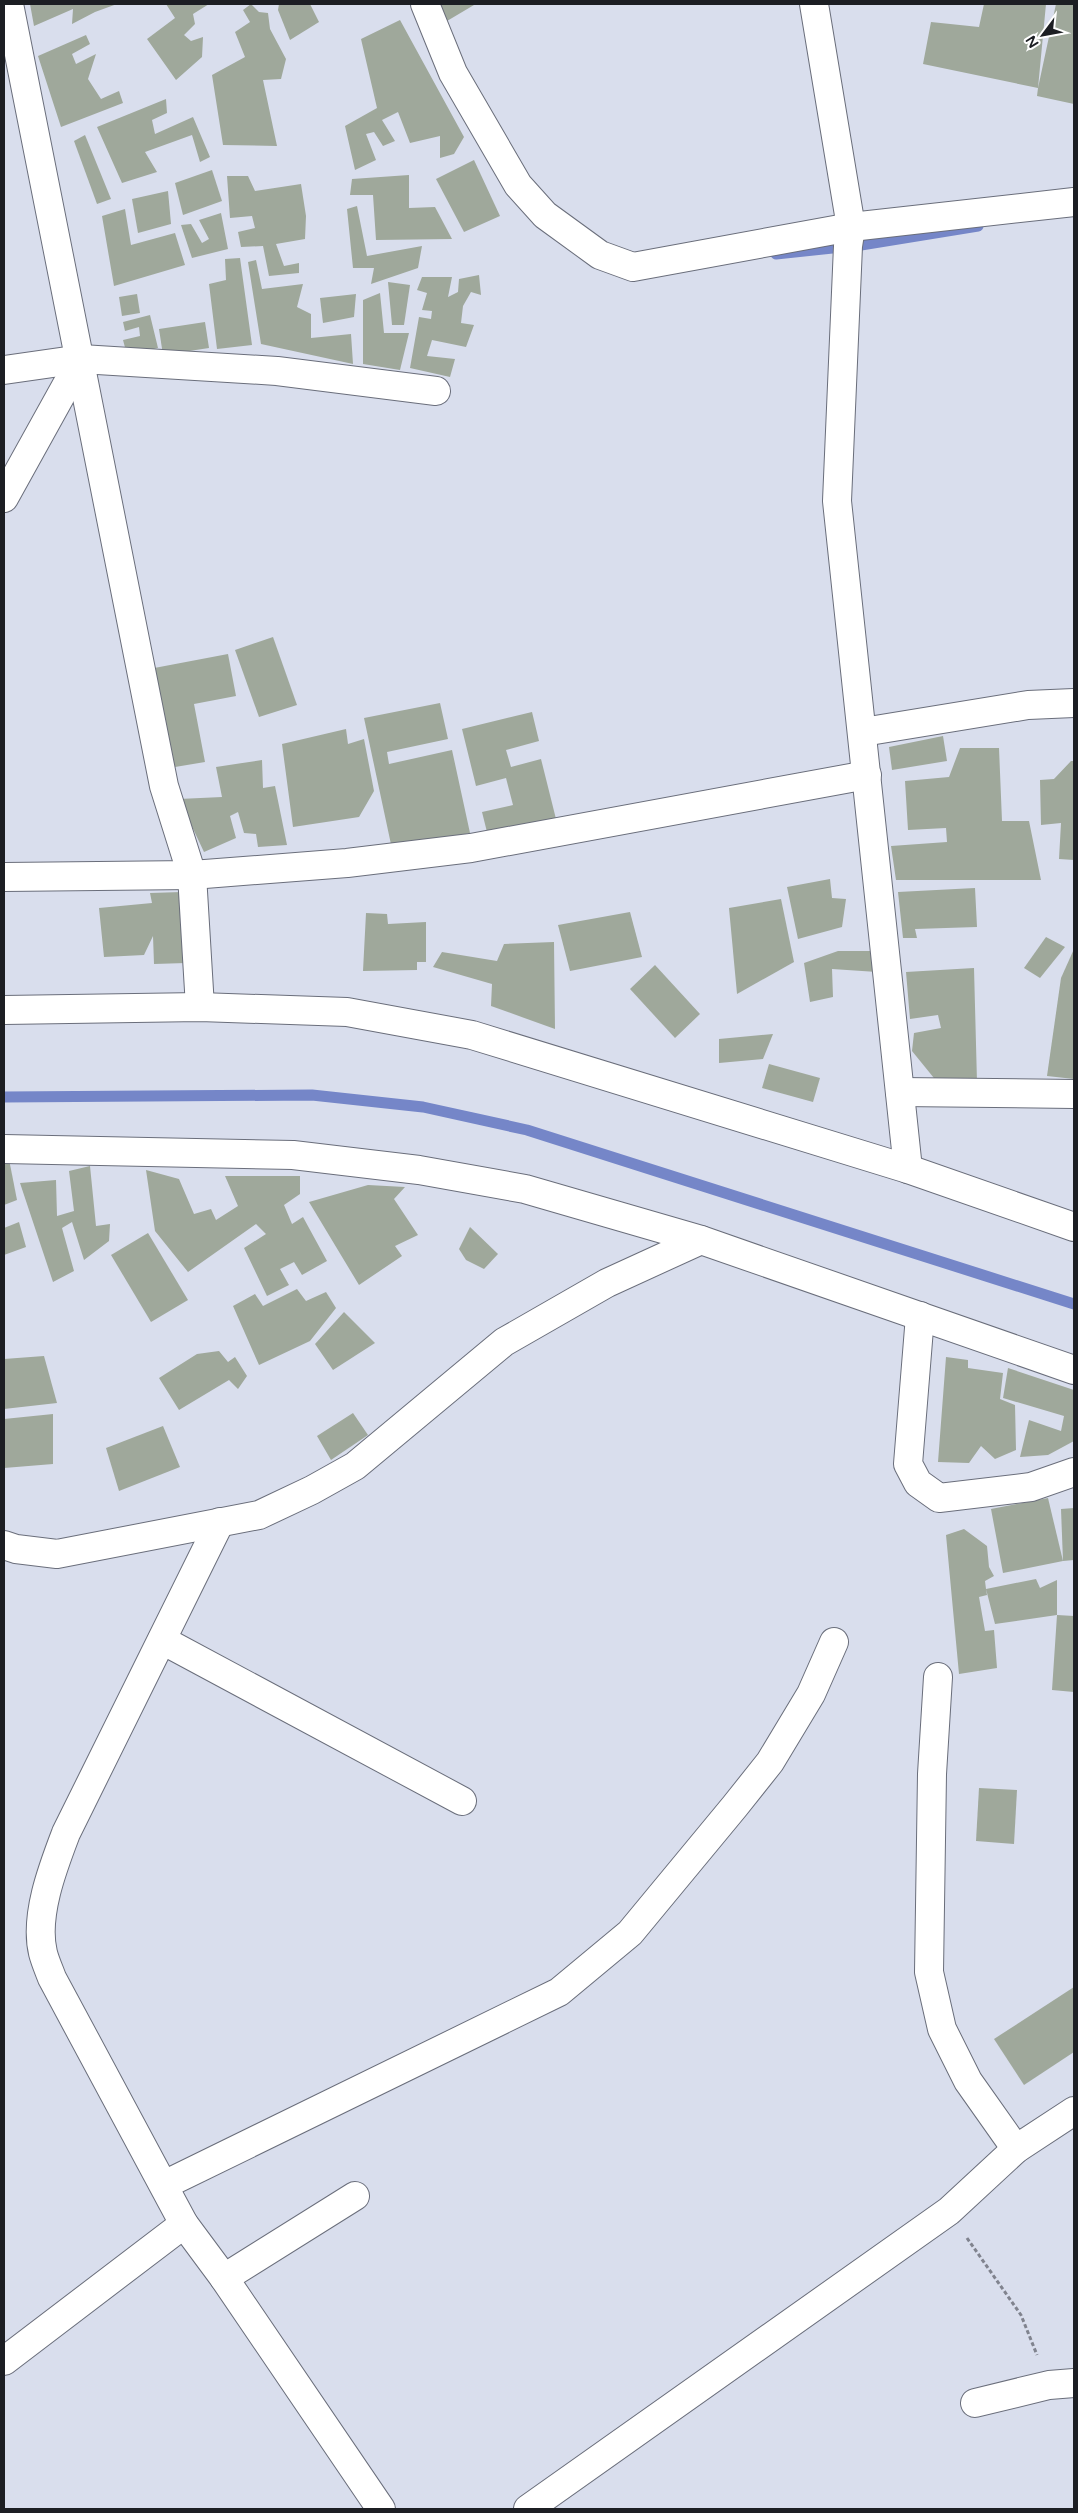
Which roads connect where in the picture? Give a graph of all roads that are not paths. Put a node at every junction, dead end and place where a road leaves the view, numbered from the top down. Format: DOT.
graph roads {
  1 [pos="9,4"];
  2 [pos="425,4"];
  3 [pos="814,4"];
  4 [pos="1074,202"];
  5 [pos="851,227"];
  6 [pos="81,359"];
  7 [pos="4,370"];
  8 [pos="436,391"];
  9 [pos="4,498"];
  10 [pos="1074,703"];
  11 [pos="863,732"];
  12 [pos="867,775"];
  13 [pos="192,875"];
  14 [pos="4,877"];
  15 [pos="200,1007"];
  16 [pos="4,1010"];
  17 [pos="900,1092"];
  18 [pos="1074,1094"];
  19 [pos="4,1149"];
  20 [pos="908,1169"];
  21 [pos="1074,1227"];
  22 [pos="701,1240"];
  23 [pos="920,1316"];
  24 [pos="1074,1370"];
  25 [pos="1074,1472"];
  26 [pos="220,1522"];
  27 [pos="4,1545"];
  28 [pos="162,1640"];
  29 [pos="834,1642"];
  30 [pos="938,1677"];
  31 [pos="462,1801"];
  32 [pos="1074,2112"];
  33 [pos="1016,2149"];
  34 [pos="164,2184"];
  35 [pos="355,2196"];
  36 [pos="184,2224"];
  37 [pos="224,2278"];
  38 [pos="4,2361"];
  39 [pos="1062,2384"];
  40 [pos="976,2403"];
  41 [pos="380,2509"];
  42 [pos="528,2509"];
  1 -- 6 [label="street"];
  2 -- 5 [label="street"];
  3 -- 5 [label="street"];
  4 -- 5 [label="street"];
  5 -- 11 [label="street"];
  6 -- 7 [label="street"];
  6 -- 8 [label="street"];
  6 -- 9 [label="street"];
  6 -- 13 [label="street"];
  10 -- 11 [label="street"];
  11 -- 12 [label="street"];
  12 -- 13 [label="street"];
  12 -- 17 [label="street"];
  13 -- 14 [label="street"];
  13 -- 15 [label="street"];
  15 -- 16 [label="street"];
  15 -- 20 [label="street"];
  17 -- 18 [label="street"];
  17 -- 20 [label="street"];
  19 -- 22 [label="street"];
  20 -- 21 [label="street"];
  22 -- 23 [label="street"];
  22 -- 26 [label="street"];
  23 -- 24 [label="street"];
  23 -- 25 [label="street"];
  26 -- 27 [label="street"];
  26 -- 28 [label="street"];
  28 -- 31 [label="street"];
  28 -- 34 [label="street"];
  29 -- 34 [label="street"];
  30 -- 33 [label="street"];
  32 -- 33 [label="street"];
  33 -- 42 [label="street"];
  34 -- 36 [label="street"];
  35 -- 37 [label="street"];
  36 -- 37 [label="street"];
  36 -- 38 [label="street"];
  37 -- 41 [label="street"];
  39 -- 40 [label="street"];
}
